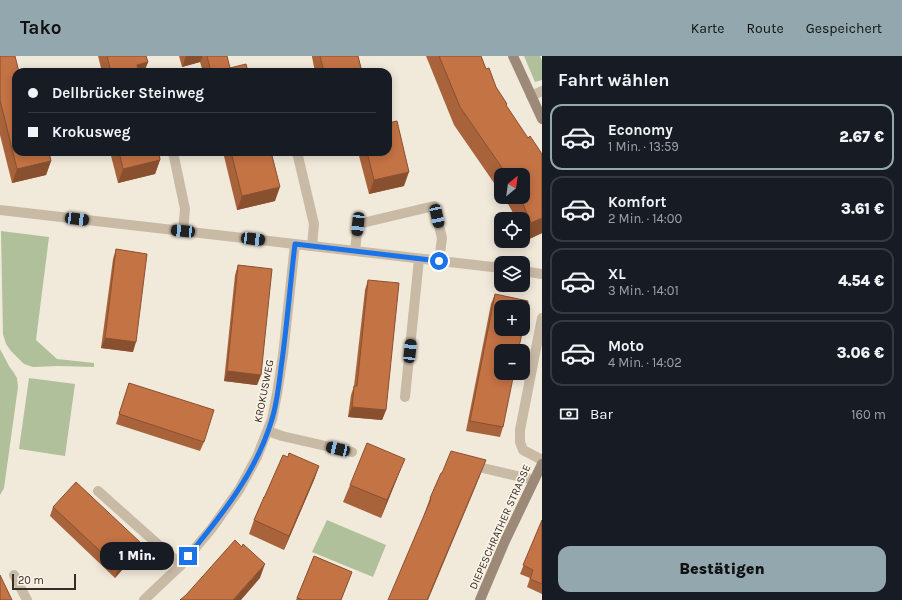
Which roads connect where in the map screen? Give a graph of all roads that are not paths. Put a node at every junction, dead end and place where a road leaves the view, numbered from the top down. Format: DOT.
graph roads {
  1 [pos="513,56"];
  2 [pos="542,91"];
  3 [pos="531,96"];
  4 [pos="542,119"];
  5 [pos="174,156"];
  6 [pos="298,156"];
  7 [pos="0,210"];
  8 [pos="183,231"];
  9 [pos="295,244"];
  10 [pos="312,246"];
  11 [pos="355,251"];
  12 [pos="419,259"];
  13 [pos="439,261"];
  14 [pos="494,267"];
  15 [pos="530,272"];
  16 [pos="542,274"];
  17 [pos="542,318"];
  18 [pos="405,397"];
  19 [pos="268,431"];
  20 [pos="352,452"];
  21 [pos="542,460"];
  22 [pos="542,464"];
  23 [pos="483,468"];
  24 [pos="534,480"];
  25 [pos="98,491"];
  26 [pos="180,565"];
  27 [pos="14,575"];
  28 [pos="27,600"];
  29 [pos="144,600"];
  30 [pos="480,600"];
  1 -- 3 [label="street"];
  2 -- 3 [label="street"];
  3 -- 4 [label="street"];
  5 -- 8 [label="street"];
  6 -- 10 [label="street"];
  7 -- 8 [label="street"];
  8 -- 9 [label="street"];
  9 -- 10 [label="street"];
  9 -- 19 [label="street, KROKUSWEG"];
  10 -- 11 [label="street"];
  11 -- 12 [label="street"];
  11 -- 13 [label="street"];
  12 -- 13 [label="street"];
  12 -- 18 [label="street"];
  13 -- 14 [label="street"];
  15 -- 16 [label="street"];
  17 -- 21 [label="street"];
  19 -- 20 [label="street"];
  19 -- 26 [label="street, KROKUSWEG"];
  22 -- 24 [label="street, DIEPESCHRATHER STRASSE"];
  23 -- 24 [label="street"];
  24 -- 30 [label="street, DIEPESCHRATHER STRASSE"];
  25 -- 26 [label="street"];
  26 -- 29 [label="street, KROKUSWEG"];
  27 -- 28 [label="street"];
}
